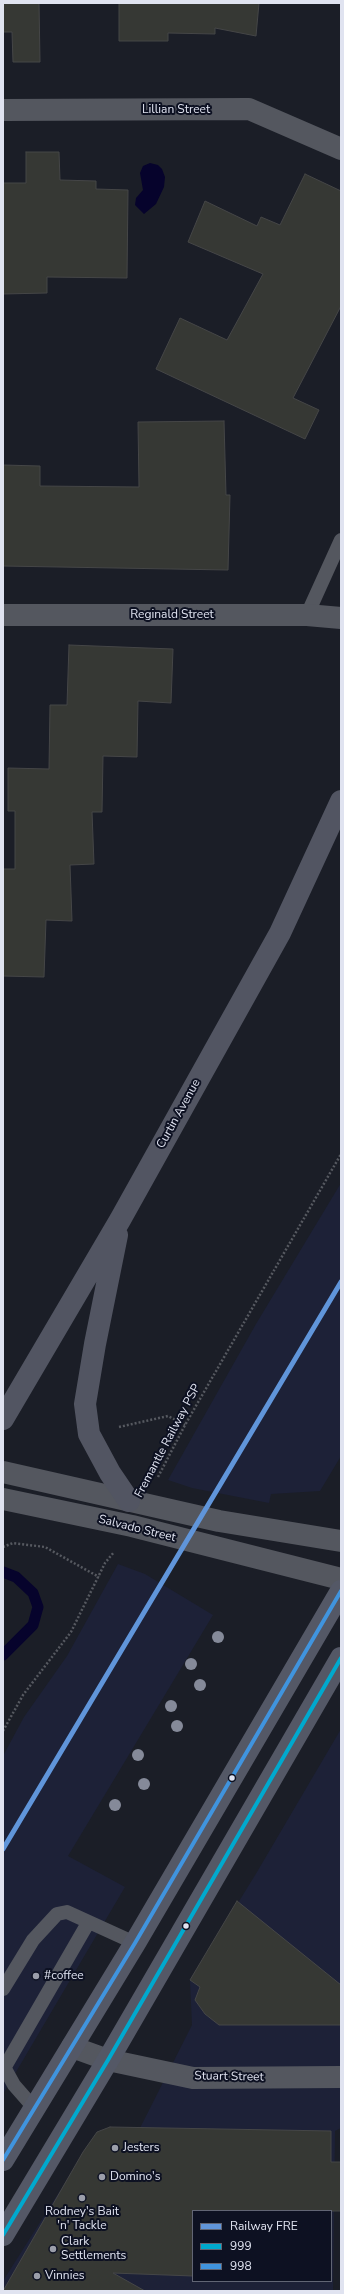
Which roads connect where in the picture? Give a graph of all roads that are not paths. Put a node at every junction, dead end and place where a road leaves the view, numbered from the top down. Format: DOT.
graph roads {
  1 [pos="3,110"];
  2 [pos="341,149"];
  3 [pos="341,540"];
  4 [pos="3,615"];
  5 [pos="307,615"];
  6 [pos="341,618"];
  7 [pos="341,801"];
  8 [pos="120,1220"];
  9 [pos="3,1419"];
  10 [pos="3,1472"];
  11 [pos="3,1499"];
  12 [pos="137,1503"];
  13 [pos="341,1541"];
  14 [pos="341,1579"];
  15 [pos="341,1591"];
  16 [pos="341,1658"];
  17 [pos="88,1923"];
  18 [pos="135,1943"];
  19 [pos="3,1989"];
  20 [pos="72,2047"];
  21 [pos="108,2060"];
  22 [pos="3,2068"];
  23 [pos="341,2077"];
  24 [pos="35,2109"];
  25 [pos="3,2160"];
  26 [pos="3,2235"];
  1 -- 2 [label="street, Lillian Street"];
  3 -- 5 [label="lane"];
  4 -- 5 [label="street, Reginald Street"];
  5 -- 6 [label="street, Reginald Street"];
  7 -- 8 [label="main road, Curtin Avenue"];
  8 -- 9 [label="main road, Curtin Avenue"];
  8 -- 12 [label="main road"];
  10 -- 12 [label="street, Salvado Street"];
  11 -- 14 [label="street, Salvado Street"];
  12 -- 13 [label="street, Salvado Street"];
  15 -- 18 [label="highway"];
  16 -- 21 [label="highway"];
  17 -- 18 [label="lane"];
  17 -- 19 [label="lane"];
  17 -- 22 [label="lane"];
  18 -- 20 [label="highway"];
  20 -- 21 [label="street, Stuart Street"];
  20 -- 24 [label="highway"];
  21 -- 23 [label="street, Stuart Street"];
  21 -- 26 [label="highway"];
  22 -- 24 [label="lane"];
  24 -- 25 [label="highway"];
}
